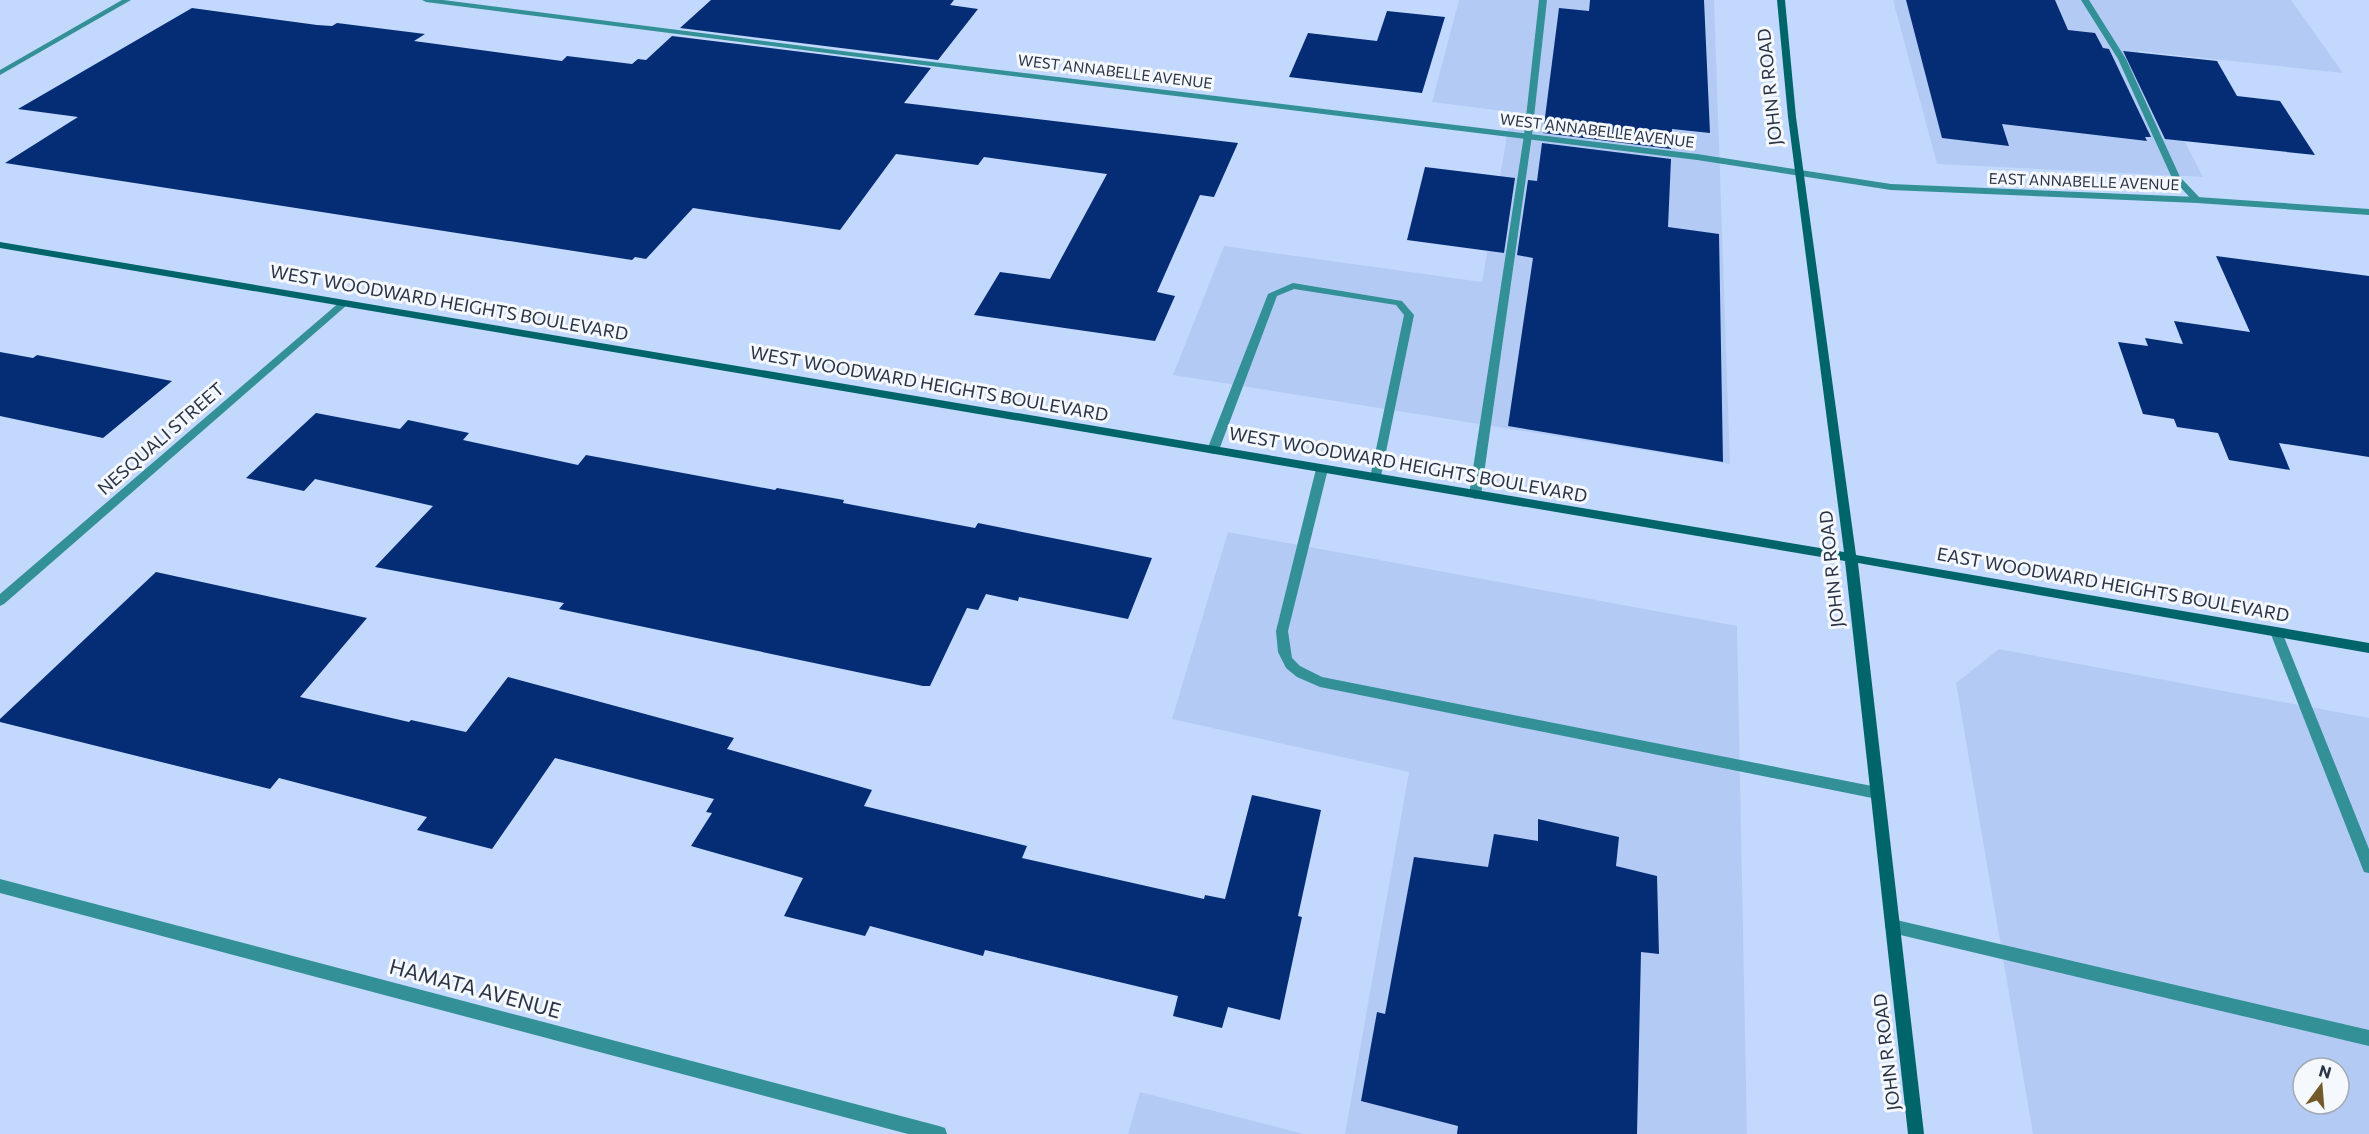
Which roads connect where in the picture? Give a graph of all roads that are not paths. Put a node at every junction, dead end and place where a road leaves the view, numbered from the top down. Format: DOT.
graph roads {
  1 [pos="127,0"];
  2 [pos="426,0"];
  3 [pos="1543,0"];
  4 [pos="1781,0"];
  5 [pos="2085,0"];
  6 [pos="0,73"];
  7 [pos="1528,135"];
  8 [pos="1800,172"];
  9 [pos="2197,200"];
  10 [pos="2369,212"];
  11 [pos="0,245"];
  12 [pos="344,303"];
  13 [pos="1213,450"];
  14 [pos="1322,468"];
  15 [pos="1376,478"];
  16 [pos="1475,495"];
  17 [pos="1851,558"];
  18 [pos="0,601"];
  19 [pos="2276,632"];
  20 [pos="2369,648"];
  21 [pos="1877,793"];
  22 [pos="2369,867"];
  23 [pos="0,886"];
  24 [pos="1892,926"];
  25 [pos="2369,1038"];
  26 [pos="939,1134"];
  27 [pos="1916,1134"];
  1 -- 6 [label="street"];
  2 -- 7 [label="street, WEST ANNABELLE AVENUE"];
  3 -- 7 [label="street"];
  4 -- 8 [label="street, JOHN R ROAD"];
  5 -- 9 [label="street"];
  7 -- 8 [label="street, WEST ANNABELLE AVENUE"];
  7 -- 16 [label="street"];
  8 -- 9 [label="street, EAST ANNABELLE AVENUE"];
  8 -- 17 [label="street, JOHN R ROAD"];
  9 -- 10 [label="street, EAST ANNABELLE AVENUE"];
  11 -- 12 [label="street, WEST WOODWARD HEIGHTS BOULEVARD"];
  12 -- 13 [label="street, WEST WOODWARD HEIGHTS BOULEVARD"];
  12 -- 18 [label="street, NESQUALI STREET"];
  13 -- 14 [label="street, WEST WOODWARD HEIGHTS BOULEVARD"];
  13 -- 15 [label="street"];
  14 -- 15 [label="street, WEST WOODWARD HEIGHTS BOULEVARD"];
  14 -- 21 [label="street"];
  15 -- 16 [label="street, WEST WOODWARD HEIGHTS BOULEVARD"];
  16 -- 17 [label="street, WEST WOODWARD HEIGHTS BOULEVARD"];
  17 -- 19 [label="street, EAST WOODWARD HEIGHTS BOULEVARD"];
  17 -- 21 [label="street, JOHN R ROAD"];
  19 -- 20 [label="street, EAST WOODWARD HEIGHTS BOULEVARD"];
  19 -- 22 [label="street"];
  21 -- 24 [label="street, JOHN R ROAD"];
  23 -- 26 [label="street, HAMATA AVENUE"];
  24 -- 25 [label="street"];
  24 -- 27 [label="street, JOHN R ROAD"];
}
